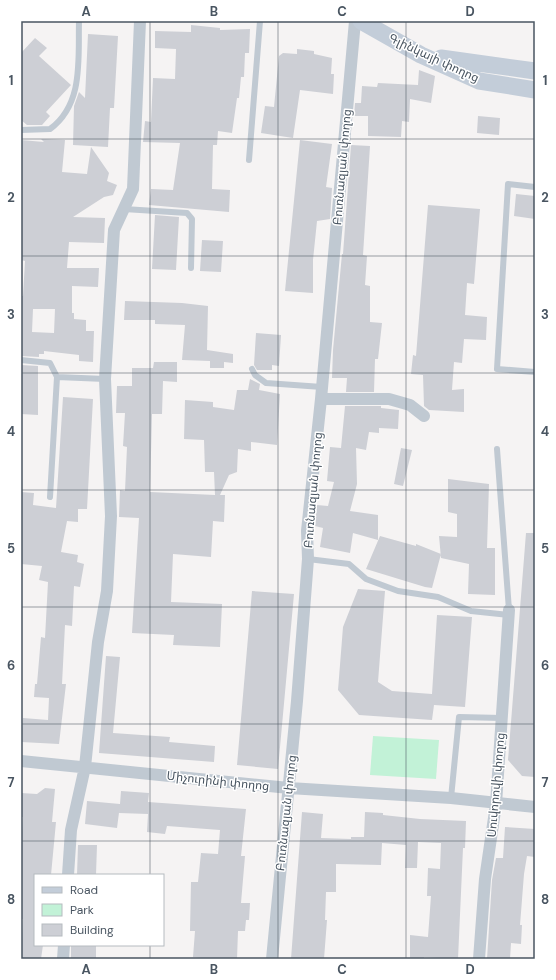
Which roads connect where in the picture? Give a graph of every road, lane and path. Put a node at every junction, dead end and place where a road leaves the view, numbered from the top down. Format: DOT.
graph roads {
  1 [pos="79,21"];
  2 [pos="140,21"];
  3 [pos="260,21"];
  4 [pos="355,21"];
  5 [pos="361,21"];
  6 [pos="421,55"];
  7 [pos="535,71"];
  8 [pos="535,90"];
  9 [pos="21,130"];
  10 [pos="249,160"];
  11 [pos="535,187"];
  12 [pos="124,209"];
  13 [pos="191,268"];
  14 [pos="21,360"];
  15 [pos="252,369"];
  16 [pos="535,372"];
  17 [pos="57,377"];
  18 [pos="105,379"];
  19 [pos="322,387"];
  20 [pos="321,399"];
  21 [pos="424,416"];
  22 [pos="496,448"];
  23 [pos="50,497"];
  24 [pos="308,559"];
  25 [pos="509,613"];
  26 [pos="502,718"];
  27 [pos="21,761"];
  28 [pos="85,766"];
  29 [pos="289,788"];
  30 [pos="451,798"];
  31 [pos="496,804"];
  32 [pos="535,807"];
  33 [pos="68,874"];
  34 [pos="64,946"];
  35 [pos="63,959"];
  36 [pos="272,959"];
  37 [pos="479,959"];
  1 -- 9 [label="lane"];
  2 -- 12 [label="street"];
  3 -- 10 [label="lane"];
  4 -- 19 [label="street, Բուռնազյան փողոց"];
  5 -- 6 [label="main road, Գլինկայի փողոց"];
  6 -- 7 [label="main road"];
  6 -- 8 [label="main road, Գլինկայի փողոց"];
  11 -- 16 [label="lane"];
  12 -- 13 [label="lane"];
  12 -- 18 [label="street"];
  14 -- 17 [label="lane"];
  15 -- 19 [label="lane"];
  17 -- 18 [label="lane"];
  17 -- 23 [label="lane"];
  18 -- 28 [label="street"];
  19 -- 20 [label="street, Բուռնազյան փողոց"];
  20 -- 21 [label="street"];
  20 -- 24 [label="street, Բուռնազյան փողոց"];
  22 -- 25 [label="lane"];
  24 -- 25 [label="lane"];
  24 -- 29 [label="street, Բուռնազյան փողոց"];
  25 -- 26 [label="street, Սուվորովի փողոց"];
  26 -- 30 [label="lane"];
  26 -- 31 [label="street, Սուվորովի փողոց"];
  27 -- 28 [label="street, Միչուրինի փողոց"];
  28 -- 29 [label="street, Միչուրինի փողոց"];
  28 -- 33 [label="street"];
  29 -- 30 [label="street, Միչուրինի փողոց"];
  29 -- 36 [label="street, Բուռնազյան փողոց"];
  30 -- 31 [label="street, Միչուրինի փողոց"];
  31 -- 32 [label="street, Միչուրինի փողոց"];
  31 -- 37 [label="street, Սուվորովի փողոց"];
  34 -- 35 [label="street"];
}
